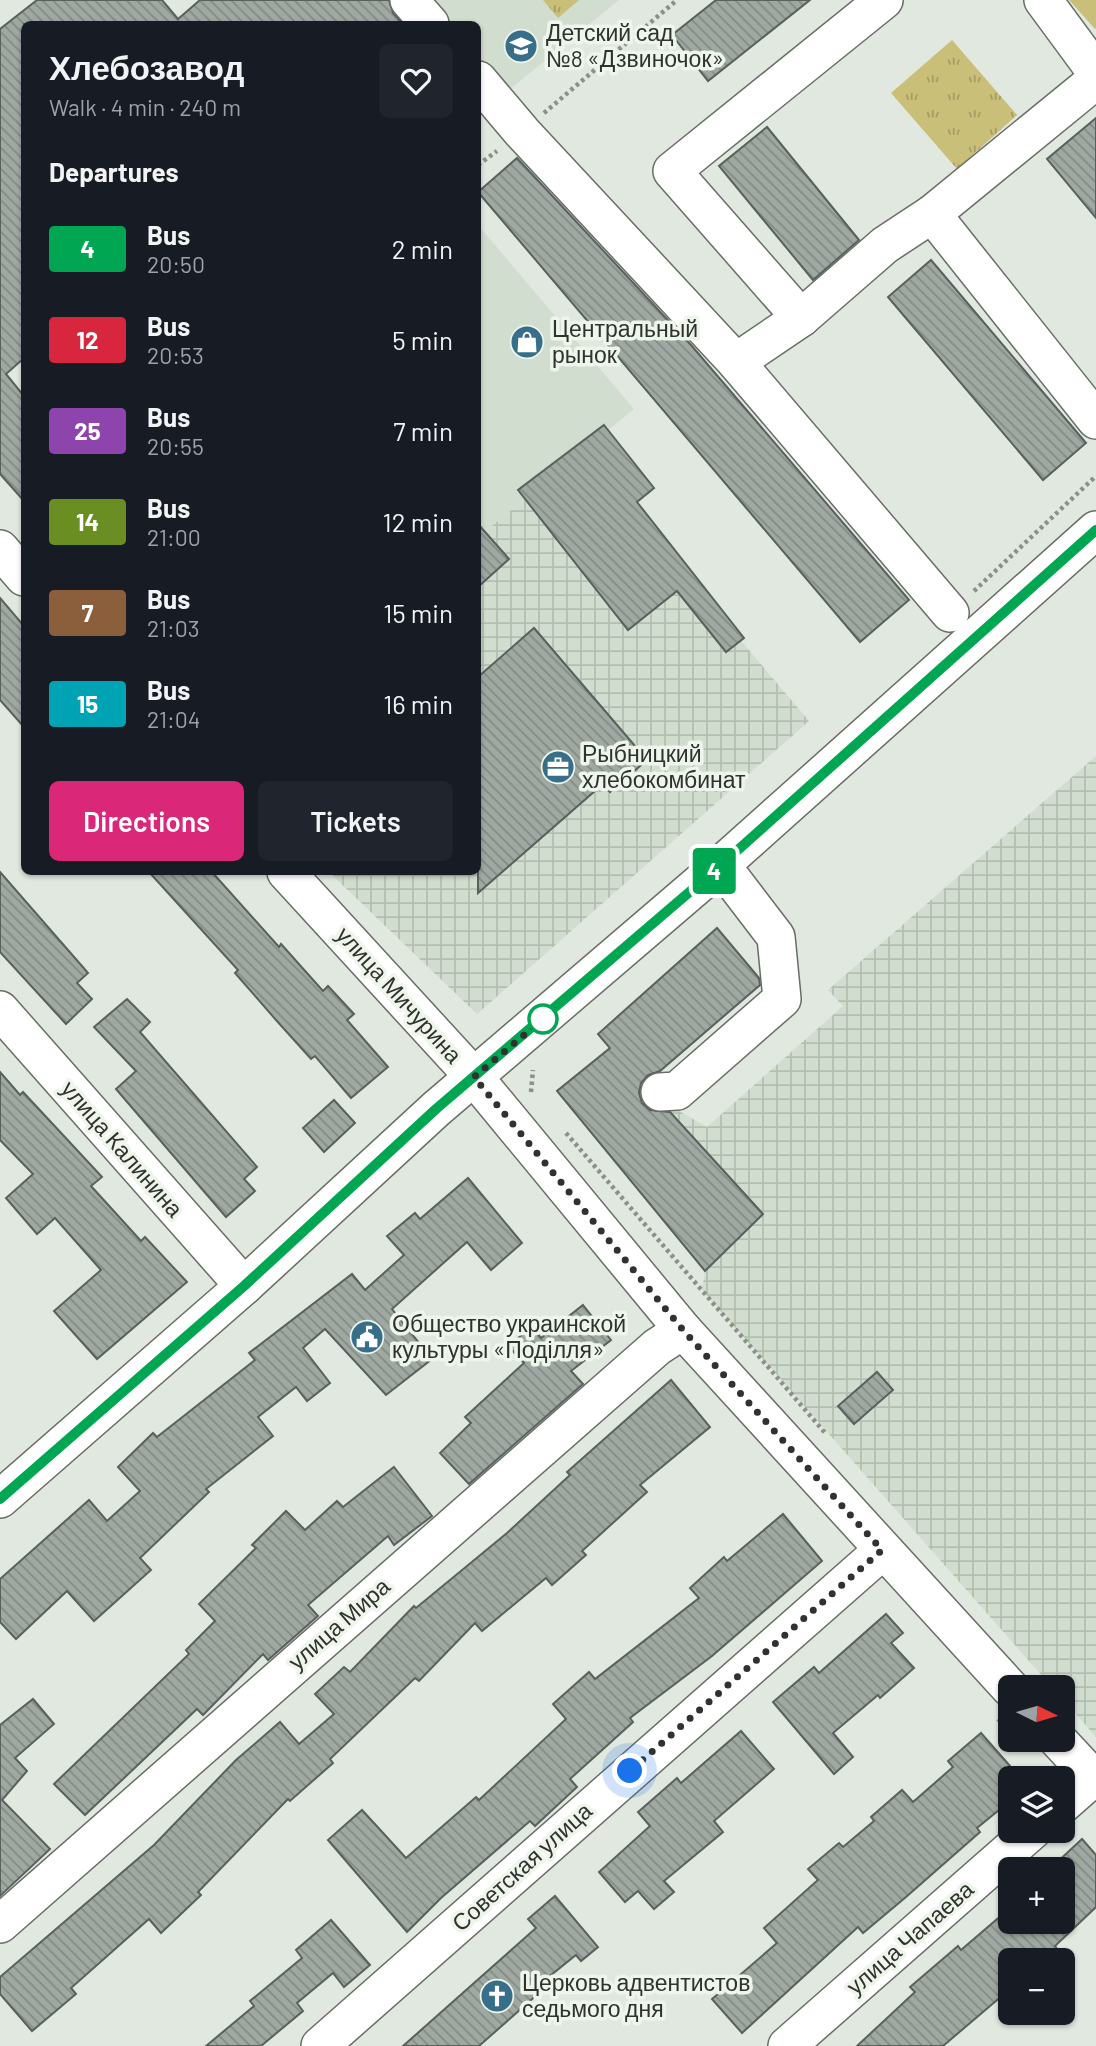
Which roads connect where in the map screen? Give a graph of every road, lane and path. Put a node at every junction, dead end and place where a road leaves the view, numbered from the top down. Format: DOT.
graph roads {
  1 [pos="409,0"];
  2 [pos="677,0"];
  3 [pos="884,0"];
  4 [pos="1044,0"];
  5 [pos="427,21"];
  6 [pos="1096,72"];
  7 [pos="1096,80"];
  8 [pos="481,84"];
  9 [pos="522,132"];
  10 [pos="481,164"];
  11 [pos="932,214"];
  12 [pos="801,318"];
  13 [pos="736,362"];
  14 [pos="1096,420"];
  15 [pos="1096,476"];
  16 [pos="1096,530"];
  17 [pos="0,550"];
  18 [pos="21,574"];
  19 [pos="950,613"];
  20 [pos="721,865"];
  21 [pos="289,875"];
  22 [pos="0,1010"];
  23 [pos="534,1065"];
  24 [pos="474,1077"];
  25 [pos="660,1092"];
  26 [pos="538,1100"];
  27 [pos="565,1132"];
  28 [pos="244,1286"];
  29 [pos="683,1330"];
  30 [pos="827,1436"];
  31 [pos="2,1494"];
  32 [pos="882,1550"];
  33 [pos="998,1696"];
  34 [pos="1070,1752"];
  35 [pos="1095,1778"];
  36 [pos="1075,1794"];
  37 [pos="1018,1843"];
  38 [pos="0,1924"];
  39 [pos="320,2046"];
  40 [pos="787,2046"];
  1 -- 5 [label="street"];
  2 -- 9 [label="path"];
  3 -- 12 [label="street"];
  4 -- 6 [label="street"];
  7 -- 11 [label="street"];
  8 -- 9 [label="street"];
  9 -- 10 [label="path"];
  9 -- 13 [label="street"];
  11 -- 12 [label="street"];
  11 -- 14 [label="street"];
  12 -- 13 [label="street"];
  13 -- 19 [label="street"];
  15 -- 19 [label="path"];
  16 -- 20 [label="street"];
  17 -- 18 [label="street"];
  20 -- 24 [label="street"];
  20 -- 25 [label="street"];
  21 -- 24 [label="street, улица Мичурина"];
  22 -- 28 [label="street, улица Калинина"];
  23 -- 26 [label="path"];
  24 -- 28 [label="street"];
  24 -- 29 [label="street, улица Мичурина"];
  27 -- 30 [label="path"];
  28 -- 31 [label="street"];
  29 -- 32 [label="street, улица Мичурина"];
  29 -- 38 [label="street, улица Мира"];
  32 -- 33 [label="street, улица Мичурина"];
  32 -- 39 [label="street, Советская улица"];
  34 -- 35 [label="street"];
  35 -- 36 [label="street"];
  37 -- 40 [label="street, улица Чапаева"];
}
